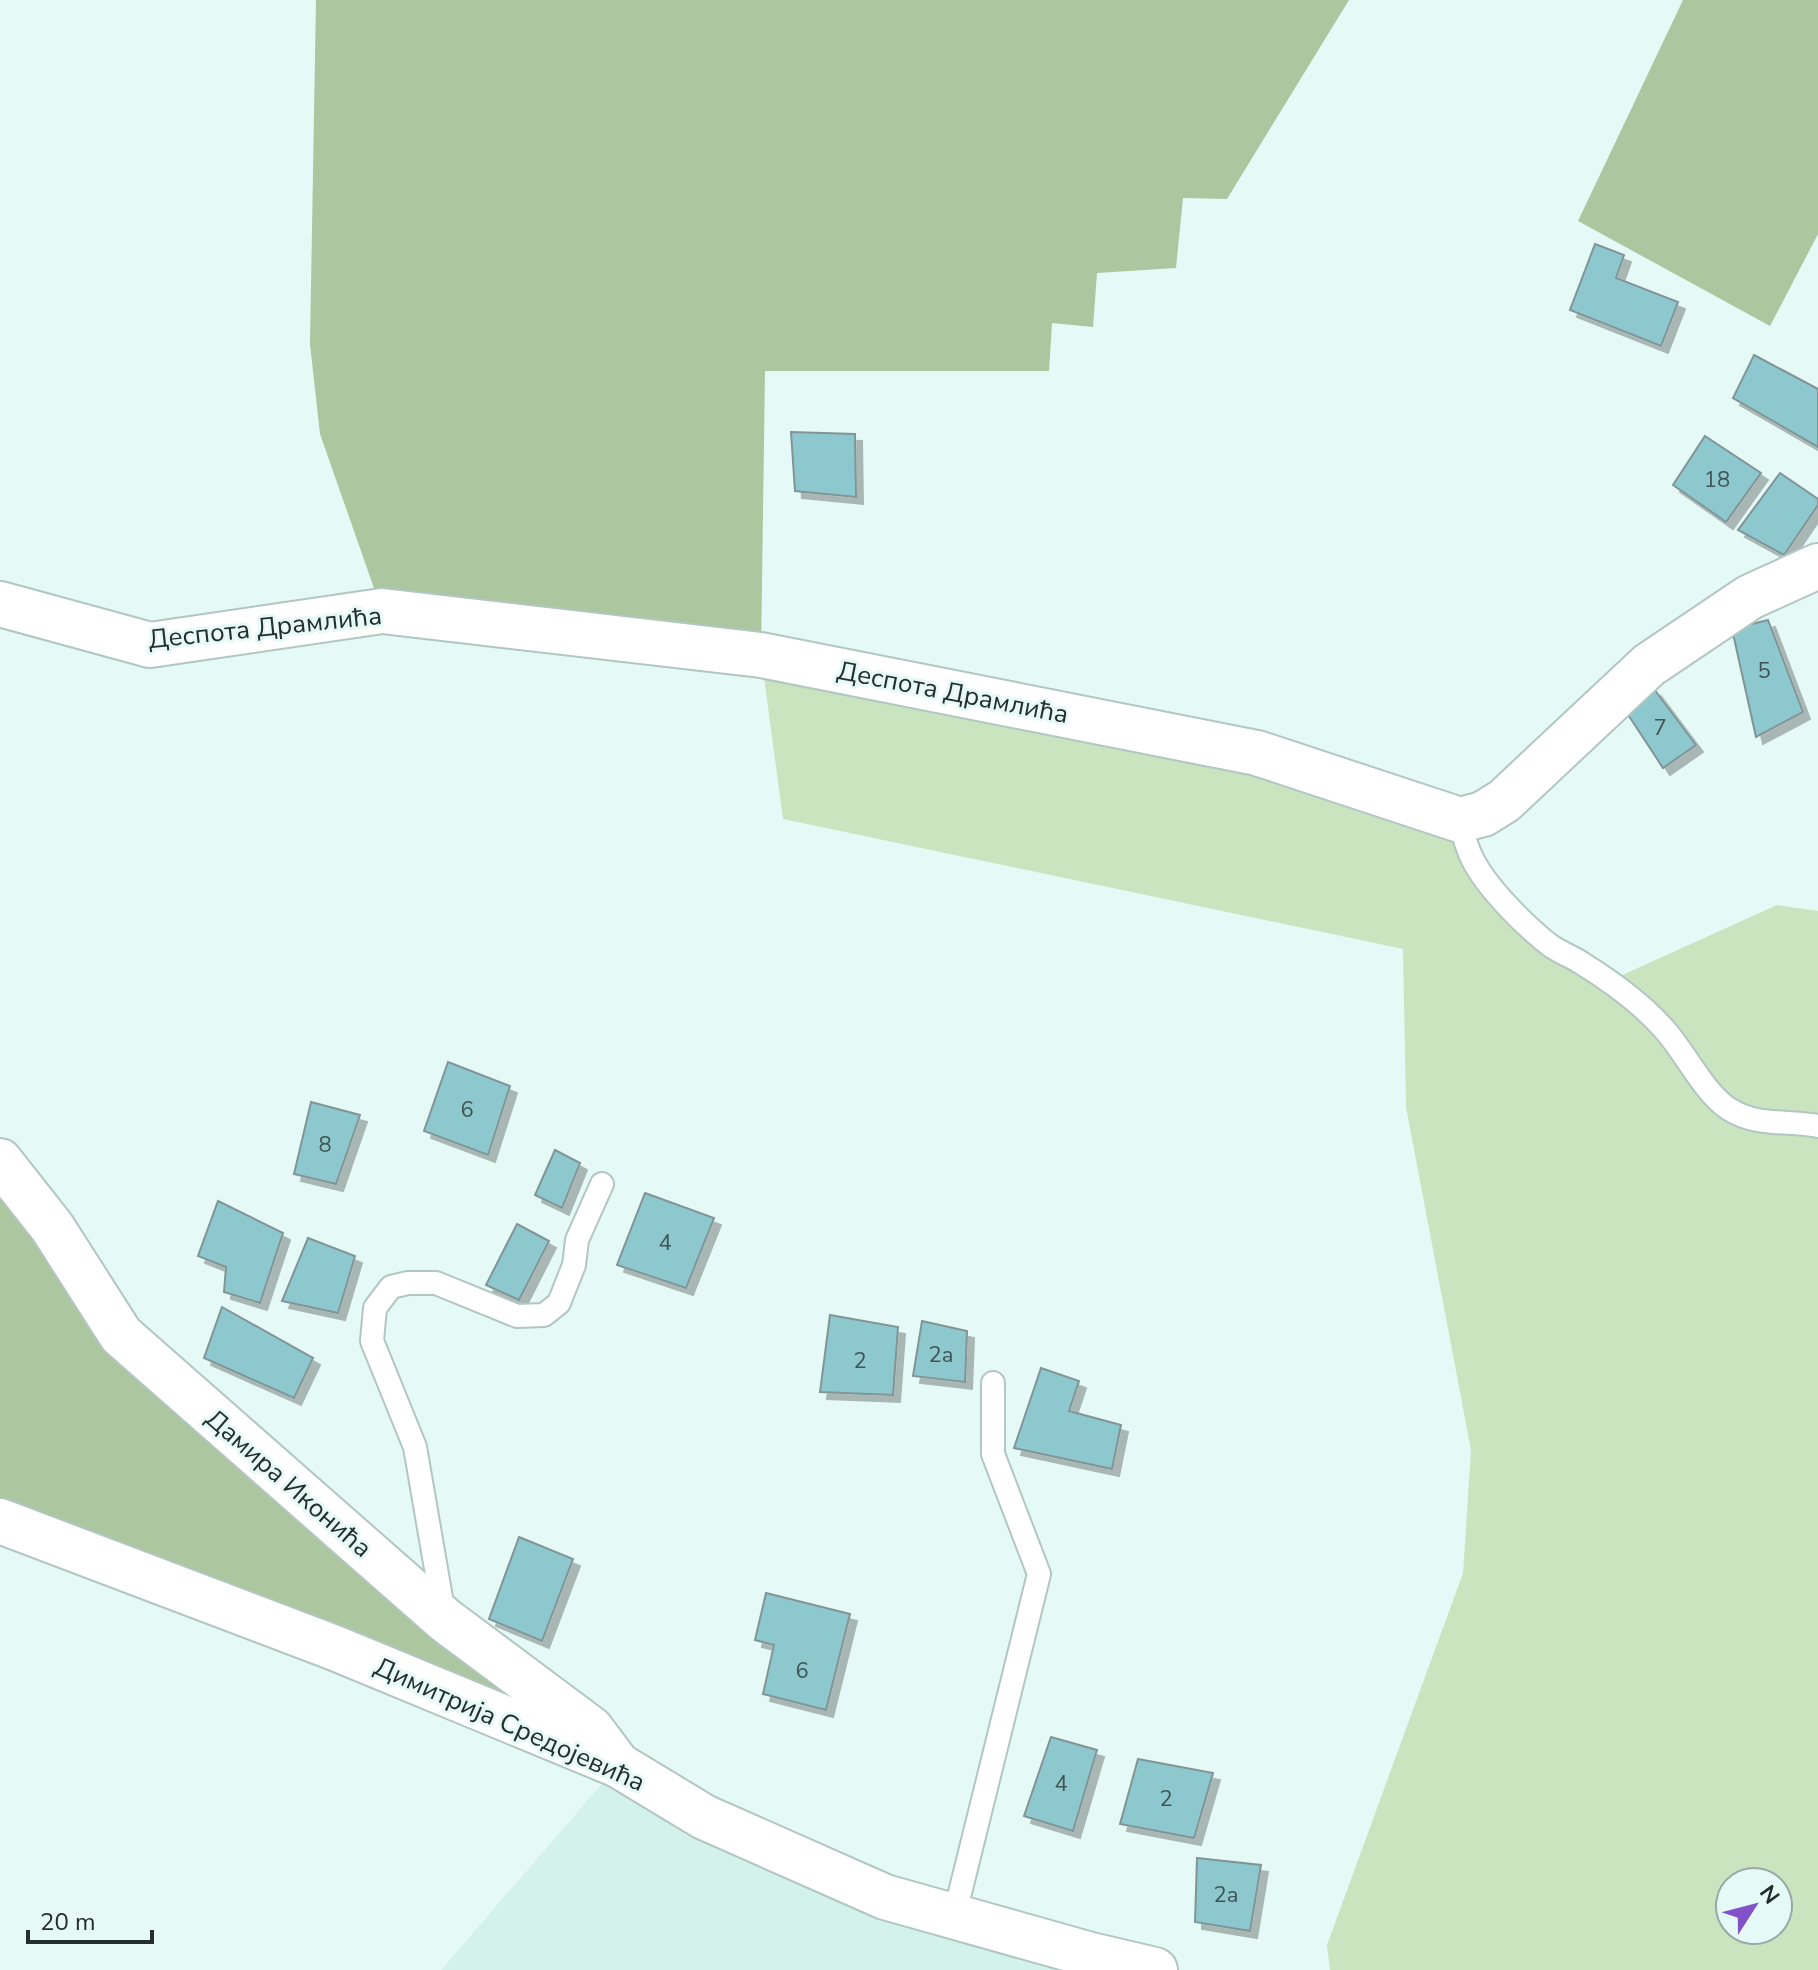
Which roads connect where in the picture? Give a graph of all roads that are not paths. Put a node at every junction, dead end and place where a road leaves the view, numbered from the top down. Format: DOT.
graph roads {
  1 [pos="1818,566"];
  2 [pos="0,604"];
  3 [pos="1460,820"];
  4 [pos="1818,1126"];
  5 [pos="0,1161"];
  6 [pos="602,1184"];
  7 [pos="993,1383"];
  8 [pos="0,1521"];
  9 [pos="445,1620"];
  10 [pos="618,1765"];
  11 [pos="954,1917"];
  12 [pos="1155,1970"];
  1 -- 3 [label="street"];
  2 -- 3 [label="street, Деспота Драмлића"];
  3 -- 4 [label="lane"];
  5 -- 9 [label="street, Дамира Иконића"];
  6 -- 9 [label="lane"];
  7 -- 11 [label="lane"];
  8 -- 10 [label="street, Димитрија Средојевића"];
  9 -- 10 [label="street, Дамира Иконића"];
  10 -- 11 [label="street, Димитрија Средојевића"];
  11 -- 12 [label="street, Димитрија Средојевића"];
}
